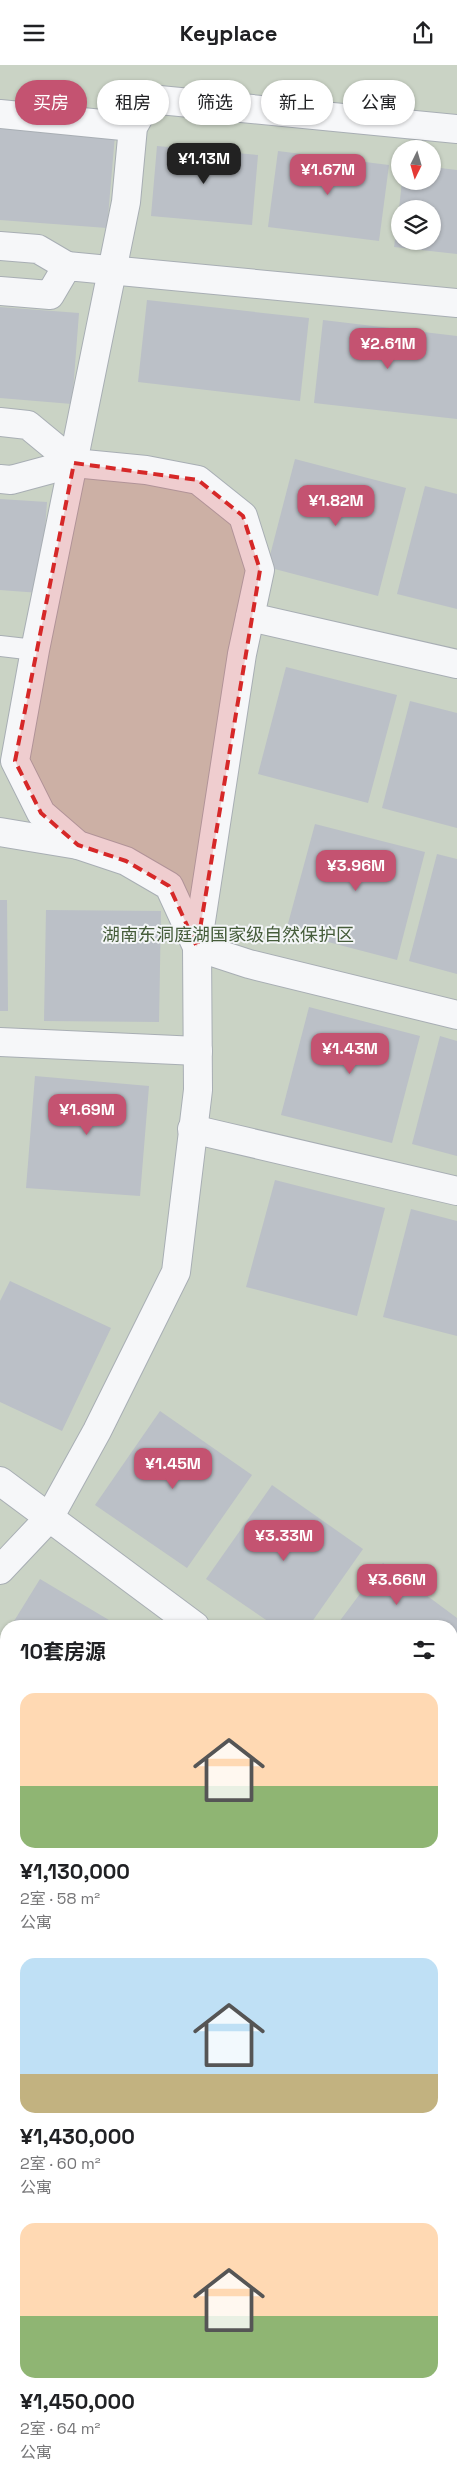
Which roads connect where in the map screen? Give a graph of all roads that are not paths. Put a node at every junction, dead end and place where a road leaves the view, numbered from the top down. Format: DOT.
graph roads {
  1 [pos="0,114"];
  2 [pos="133,127"];
  3 [pos="457,129"];
  4 [pos="0,246"];
  5 [pos="67,267"];
  6 [pos="112,271"];
  7 [pos="0,291"];
  8 [pos="457,303"];
  9 [pos="0,422"];
  10 [pos="74,463"];
  11 [pos="0,479"];
  12 [pos="250,617"];
  13 [pos="0,646"];
  14 [pos="36,650"];
  15 [pos="457,664"];
  16 [pos="0,832"];
  17 [pos="78,845"];
  18 [pos="197,947"];
  19 [pos="457,1015"];
  20 [pos="0,1042"];
  21 [pos="198,1051"];
  22 [pos="192,1129"];
  23 [pos="457,1191"];
  24 [pos="0,1481"];
  25 [pos="49,1518"];
  26 [pos="0,1570"];
  27 [pos="186,1620"];
  1 -- 2 [label="street"];
  2 -- 3 [label="street"];
  2 -- 6 [label="street"];
  4 -- 5 [label="street"];
  5 -- 6 [label="street"];
  5 -- 7 [label="street"];
  6 -- 8 [label="street"];
  6 -- 10 [label="street"];
  9 -- 10 [label="street"];
  10 -- 11 [label="street"];
  10 -- 12 [label="street"];
  10 -- 14 [label="street"];
  12 -- 15 [label="street"];
  12 -- 18 [label="street"];
  13 -- 14 [label="lane"];
  14 -- 17 [label="street"];
  16 -- 17 [label="street"];
  17 -- 18 [label="street"];
  18 -- 19 [label="street"];
  18 -- 21 [label="street"];
  20 -- 21 [label="street"];
  21 -- 22 [label="street"];
  22 -- 23 [label="street"];
  22 -- 25 [label="street"];
  24 -- 25 [label="street"];
  25 -- 26 [label="street"];
  25 -- 27 [label="street"];
}
